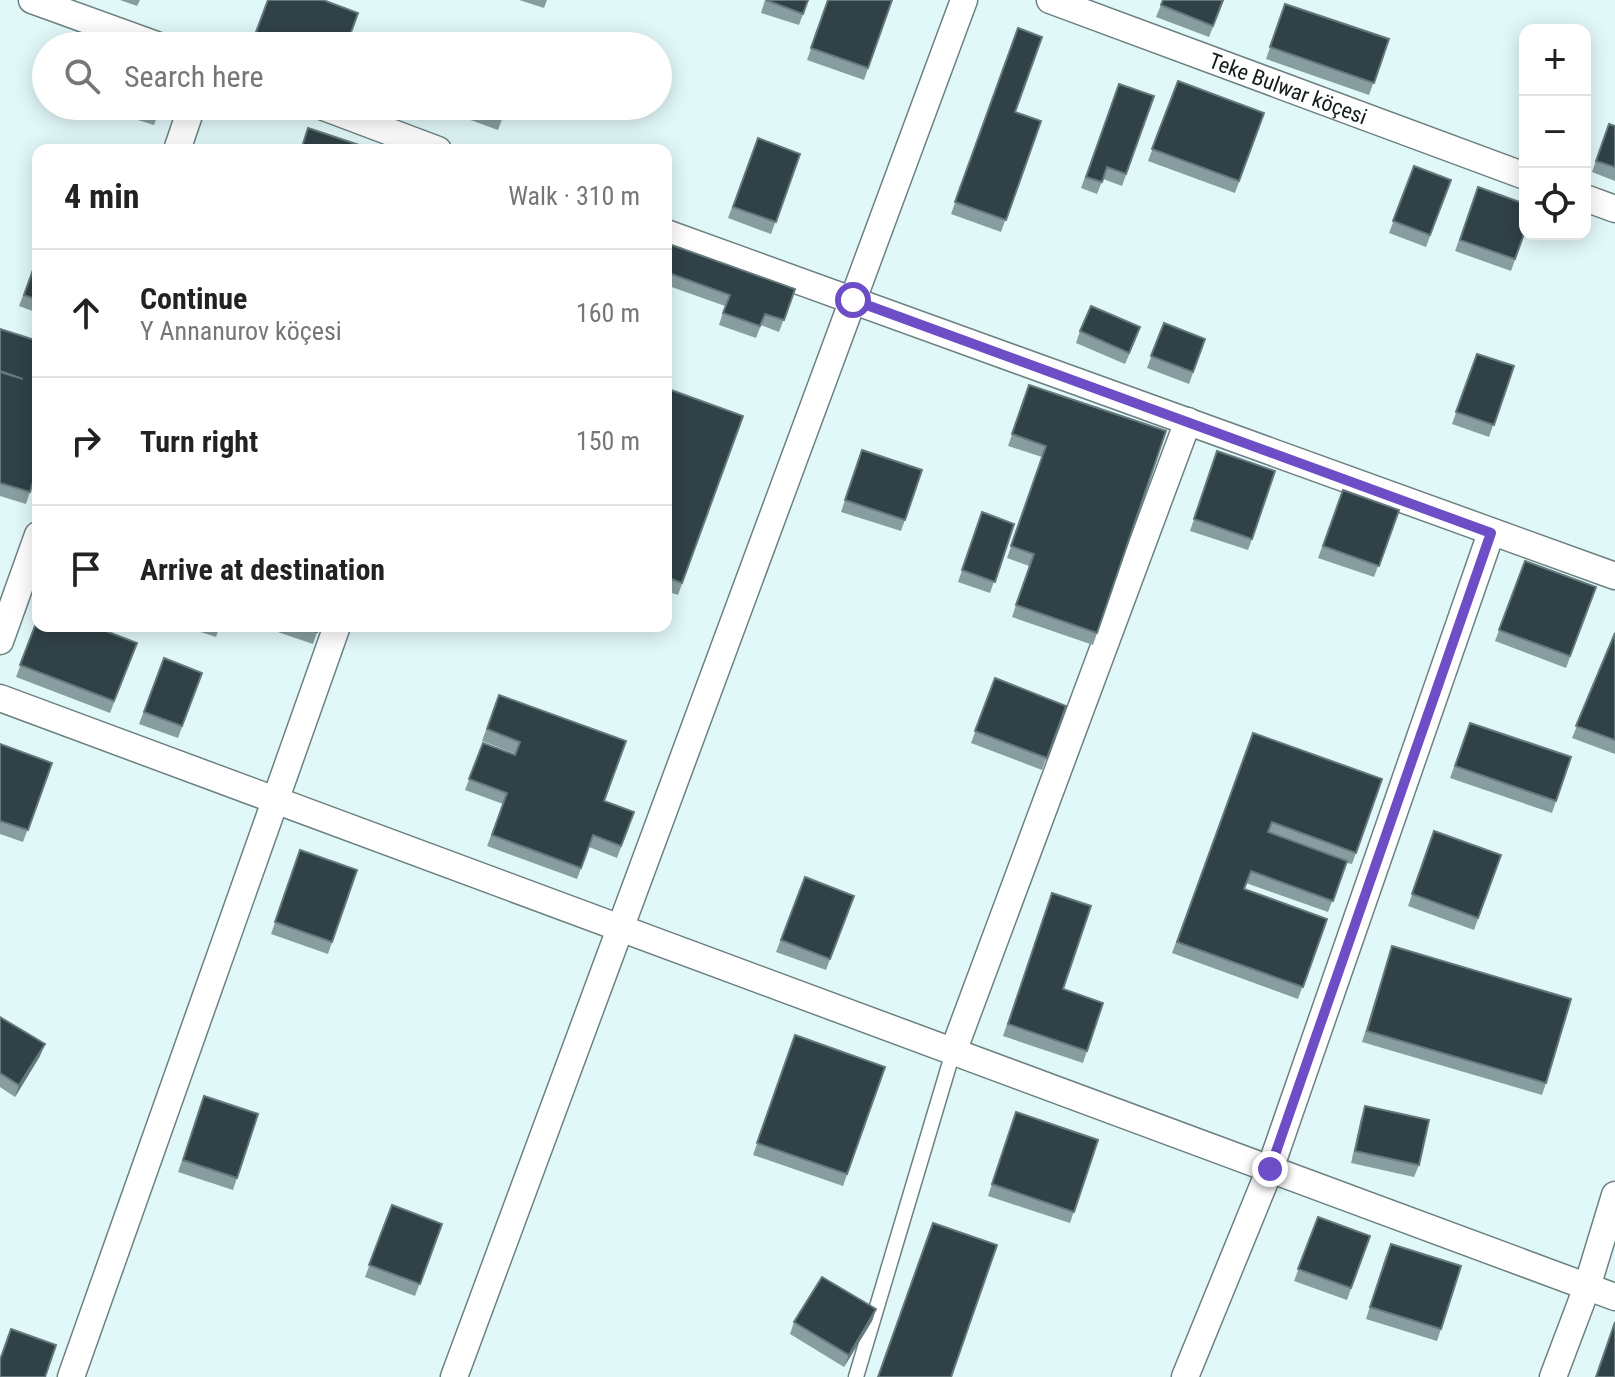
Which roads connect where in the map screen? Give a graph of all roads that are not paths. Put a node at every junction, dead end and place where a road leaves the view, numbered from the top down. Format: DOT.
graph roads {
  1 [pos="32,0"];
  2 [pos="964,0"];
  3 [pos="1050,0"];
  4 [pos="120,32"];
  5 [pos="187,120"];
  6 [pos="358,120"];
  7 [pos="179,144"];
  8 [pos="422,144"];
  9 [pos="1519,174"];
  10 [pos="1591,200"];
  11 [pos="1615,209"];
  12 [pos="672,235"];
  13 [pos="853,300"];
  14 [pos="1188,421"];
  15 [pos="1491,533"];
  16 [pos="32,552"];
  17 [pos="1615,576"];
  18 [pos="335,632"];
  19 [pos="0,641"];
  20 [pos="0,698"];
  21 [pos="275,800"];
  22 [pos="621,925"];
  23 [pos="953,1052"];
  24 [pos="1270,1169"];
  25 [pos="1615,1195"];
  26 [pos="1587,1287"];
  27 [pos="1615,1297"];
  28 [pos="71,1377"];
  29 [pos="454,1377"];
  30 [pos="856,1377"];
  31 [pos="1185,1377"];
  32 [pos="1553,1377"];
  1 -- 4 [label="street"];
  2 -- 13 [label="street"];
  3 -- 9 [label="street, Teke Bulwar köçesi"];
  5 -- 7 [label="street"];
  6 -- 8 [label="street"];
  10 -- 11 [label="street"];
  12 -- 13 [label="street"];
  13 -- 14 [label="street"];
  13 -- 22 [label="street"];
  14 -- 15 [label="street"];
  14 -- 23 [label="street"];
  15 -- 17 [label="street"];
  15 -- 24 [label="street"];
  16 -- 19 [label="street"];
  18 -- 21 [label="street"];
  20 -- 21 [label="street"];
  21 -- 22 [label="street"];
  21 -- 28 [label="street"];
  22 -- 23 [label="street"];
  22 -- 29 [label="street"];
  23 -- 24 [label="street"];
  23 -- 30 [label="lane"];
  24 -- 26 [label="street"];
  24 -- 31 [label="street"];
  25 -- 26 [label="street"];
  26 -- 27 [label="street"];
  26 -- 32 [label="street"];
}
